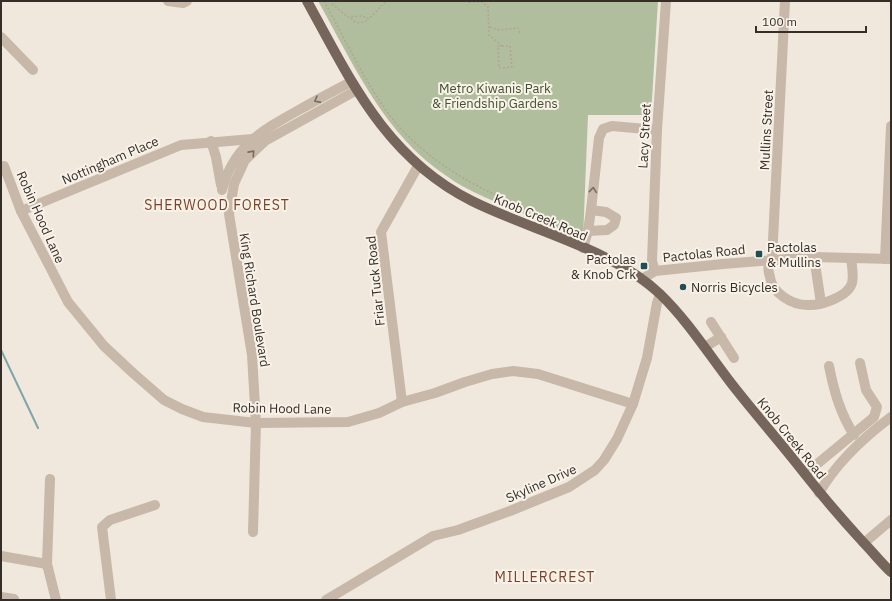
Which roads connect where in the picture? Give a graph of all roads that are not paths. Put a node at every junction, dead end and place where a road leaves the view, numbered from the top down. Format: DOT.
graph roads {
  1 [pos="168,1"];
  2 [pos="187,1"];
  3 [pos="307,1"];
  4 [pos="666,1"];
  5 [pos="785,1"];
  6 [pos="1,37"];
  7 [pos="32,70"];
  8 [pos="354,86"];
  9 [pos="891,126"];
  10 [pos="657,130"];
  11 [pos="259,137"];
  12 [pos="210,142"];
  13 [pos="216,157"];
  14 [pos="418,166"];
  15 [pos="1,167"];
  16 [pos="235,169"];
  17 [pos="222,190"];
  18 [pos="591,210"];
  19 [pos="21,211"];
  20 [pos="229,214"];
  21 [pos="588,233"];
  22 [pos="582,248"];
  23 [pos="814,257"];
  24 [pos="852,258"];
  25 [pos="888,259"];
  26 [pos="772,260"];
  27 [pos="655,271"];
  28 [pos="642,280"];
  29 [pos="660,294"];
  30 [pos="821,303"];
  31 [pos="711,322"];
  32 [pos="721,337"];
  33 [pos="705,347"];
  34 [pos="734,358"];
  35 [pos="860,363"];
  36 [pos="828,366"];
  37 [pos="402,402"];
  38 [pos="633,404"];
  39 [pos="891,417"];
  40 [pos="256,423"];
  41 [pos="854,435"];
  42 [pos="805,474"];
  43 [pos="50,479"];
  44 [pos="819,493"];
  45 [pos="155,505"];
  46 [pos="891,520"];
  47 [pos="253,532"];
  48 [pos="864,543"];
  49 [pos="1,556"];
  50 [pos="47,564"];
  51 [pos="891,572"];
  52 [pos="1,597"];
  53 [pos="14,599"];
  54 [pos="56,600"];
  55 [pos="111,600"];
  56 [pos="326,600"];
  1 -- 2 [label="street"];
  3 -- 8 [label="main road, Knob Creek Road"];
  4 -- 10 [label="street, Lacy Street"];
  5 -- 26 [label="street, Mullins Street"];
  6 -- 7 [label="street"];
  8 -- 11 [label="street, King Richard Boulevard"];
  8 -- 14 [label="main road, Knob Creek Road"];
  9 -- 25 [label="street"];
  18 -- 10 [label="street, one-way"];
  10 -- 27 [label="street, Lacy Street"];
  11 -- 12 [label="street, Nottingham Place"];
  11 -- 16 [label="street, King Richard Boulevard"];
  12 -- 13 [label="street"];
  12 -- 19 [label="street, Nottingham Place"];
  13 -- 16 [label="street"];
  13 -- 17 [label="street"];
  14 -- 22 [label="main road, Knob Creek Road"];
  14 -- 37 [label="street, Friar Tuck Road"];
  15 -- 19 [label="street, Robin Hood Lane"];
  16 -- 17 [label="street, King Richard Boulevard"];
  16 -- 20 [label="street, King Richard Boulevard"];
  17 -- 20 [label="street"];
  18 -- 21 [label="street"];
  18 -- 21 [label="street"];
  19 -- 40 [label="street, Robin Hood Lane"];
  20 -- 40 [label="street, King Richard Boulevard"];
  21 -- 22 [label="street"];
  22 -- 28 [label="main road, Knob Creek Road"];
  23 -- 24 [label="street, Pactolas Road"];
  23 -- 26 [label="street, Pactolas Road"];
  23 -- 30 [label="street"];
  24 -- 25 [label="street, Pactolas Road"];
  24 -- 30 [label="street, Mullins Street"];
  26 -- 27 [label="street, Pactolas Road"];
  26 -- 30 [label="street, Mullins Street"];
  27 -- 28 [label="street, Pactolas Road"];
  28 -- 29 [label="main road, Knob Creek Road"];
  29 -- 33 [label="main road, Knob Creek Road"];
  29 -- 38 [label="street, Skyline Drive"];
  31 -- 32 [label="street"];
  32 -- 33 [label="street"];
  32 -- 34 [label="street"];
  33 -- 42 [label="main road, Knob Creek Road"];
  35 -- 41 [label="street"];
  36 -- 41 [label="street"];
  37 -- 38 [label="street, Robin Hood Lane"];
  37 -- 40 [label="street, Robin Hood Lane"];
  38 -- 56 [label="street, Skyline Drive"];
  39 -- 44 [label="street"];
  40 -- 47 [label="street, King Richard Boulevard"];
  41 -- 42 [label="street"];
  42 -- 44 [label="main road, Knob Creek Road"];
  43 -- 50 [label="street"];
  44 -- 48 [label="main road, Knob Creek Road"];
  45 -- 55 [label="street"];
  46 -- 48 [label="street"];
  48 -- 51 [label="main road, Knob Creek Road"];
  49 -- 50 [label="street"];
  50 -- 54 [label="street"];
  52 -- 53 [label="street"];
}
